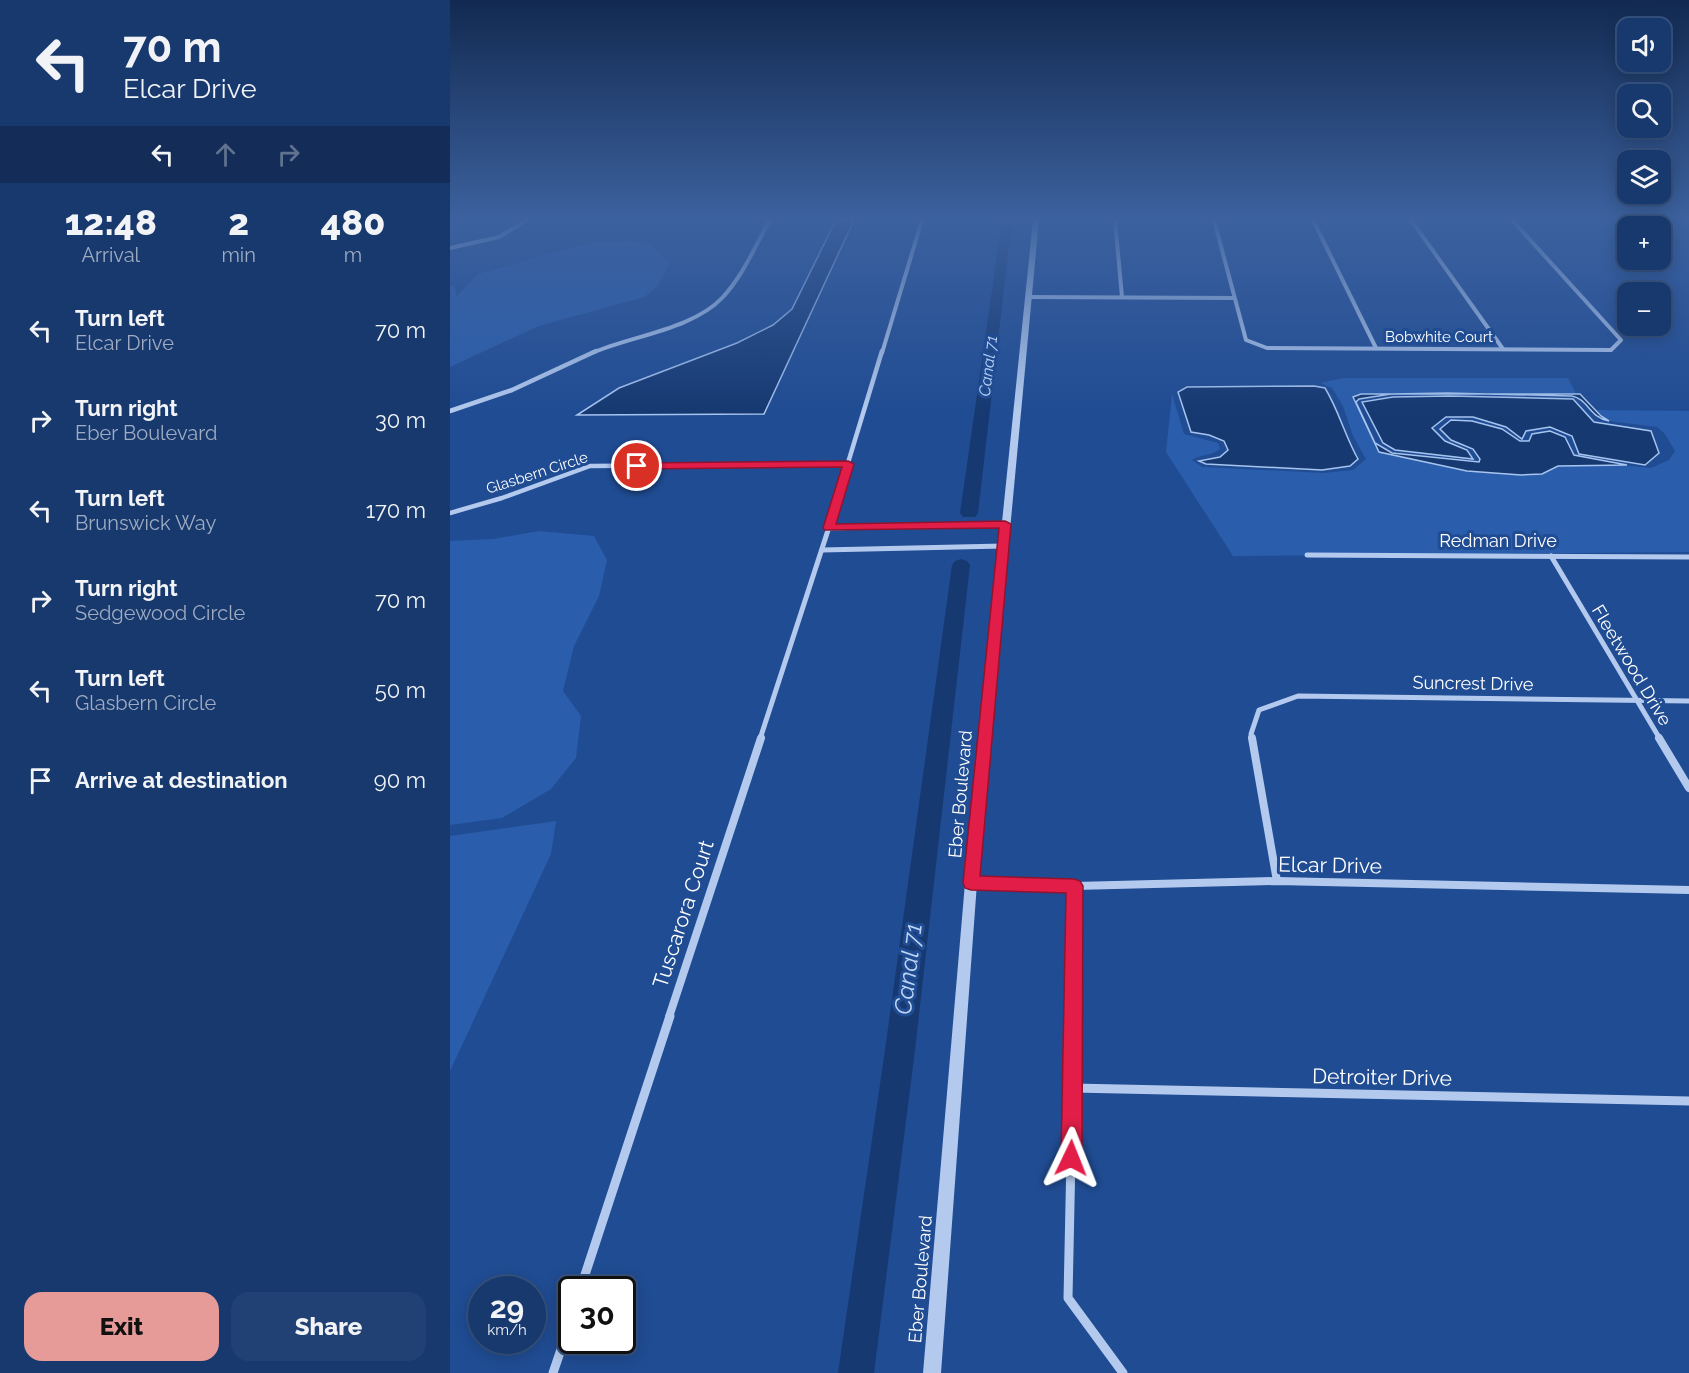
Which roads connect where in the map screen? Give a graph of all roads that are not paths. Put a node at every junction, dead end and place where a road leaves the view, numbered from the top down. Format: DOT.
graph roads {
  1 [pos="732,284"];
  2 [pos="903,284"];
  3 [pos="1030,284"];
  4 [pos="1121,284"];
  5 [pos="1230,284"];
  6 [pos="1345,284"];
  7 [pos="1457,284"];
  8 [pos="1570,284"];
  9 [pos="1029,297"];
  10 [pos="1122,297"];
  11 [pos="1233,298"];
  12 [pos="1376,348"];
  13 [pos="1503,349"];
  14 [pos="450,411"];
  15 [pos="848,464"];
  16 [pos="450,513"];
  17 [pos="1005,524"];
  18 [pos="829,528"];
  19 [pos="1003,546"];
  20 [pos="822,550"];
  21 [pos="1306,555"];
  22 [pos="1551,556"];
  23 [pos="1689,557"];
  24 [pos="1635,700"];
  25 [pos="1689,700"];
  26 [pos="1689,788"];
  27 [pos="1277,881"];
  28 [pos="971,883"];
  29 [pos="1074,886"];
  30 [pos="1689,890"];
  31 [pos="1073,1088"];
  32 [pos="1689,1101"];
  33 [pos="585,1276"];
  34 [pos="559,1354"];
  35 [pos="553,1373"];
  36 [pos="932,1373"];
  37 [pos="1123,1373"];
  1 -- 14 [label="street"];
  2 -- 15 [label="street, Tuscarora Court"];
  3 -- 9 [label="street, Eber Boulevard"];
  4 -- 10 [label="street"];
  5 -- 11 [label="street"];
  6 -- 12 [label="street"];
  7 -- 13 [label="street"];
  8 -- 13 [label="street, Bobwhite Court"];
  9 -- 10 [label="street"];
  9 -- 17 [label="street, Eber Boulevard"];
  10 -- 11 [label="street"];
  11 -- 12 [label="street, Bobwhite Court"];
  12 -- 13 [label="street, Bobwhite Court"];
  15 -- 16 [label="street, Glasbern Circle"];
  15 -- 18 [label="street, Tuscarora Court"];
  17 -- 18 [label="street"];
  17 -- 19 [label="street, Eber Boulevard"];
  18 -- 20 [label="street, Tuscarora Court"];
  19 -- 20 [label="street"];
  19 -- 28 [label="street, Eber Boulevard"];
  20 -- 33 [label="street, Tuscarora Court"];
  21 -- 22 [label="street, Redman Drive"];
  22 -- 23 [label="street, Redman Drive"];
  22 -- 24 [label="street, Fleetwood Drive"];
  24 -- 25 [label="street, Suncrest Drive"];
  24 -- 26 [label="street, Fleetwood Drive"];
  24 -- 27 [label="street, Suncrest Drive"];
  27 -- 29 [label="street, Elcar Drive"];
  27 -- 30 [label="street, Elcar Drive"];
  28 -- 29 [label="street, Elcar Drive"];
  28 -- 36 [label="street, Eber Boulevard"];
  29 -- 31 [label="street"];
  31 -- 32 [label="street, Detroiter Drive"];
  31 -- 37 [label="street"];
  34 -- 35 [label="street"];
}
